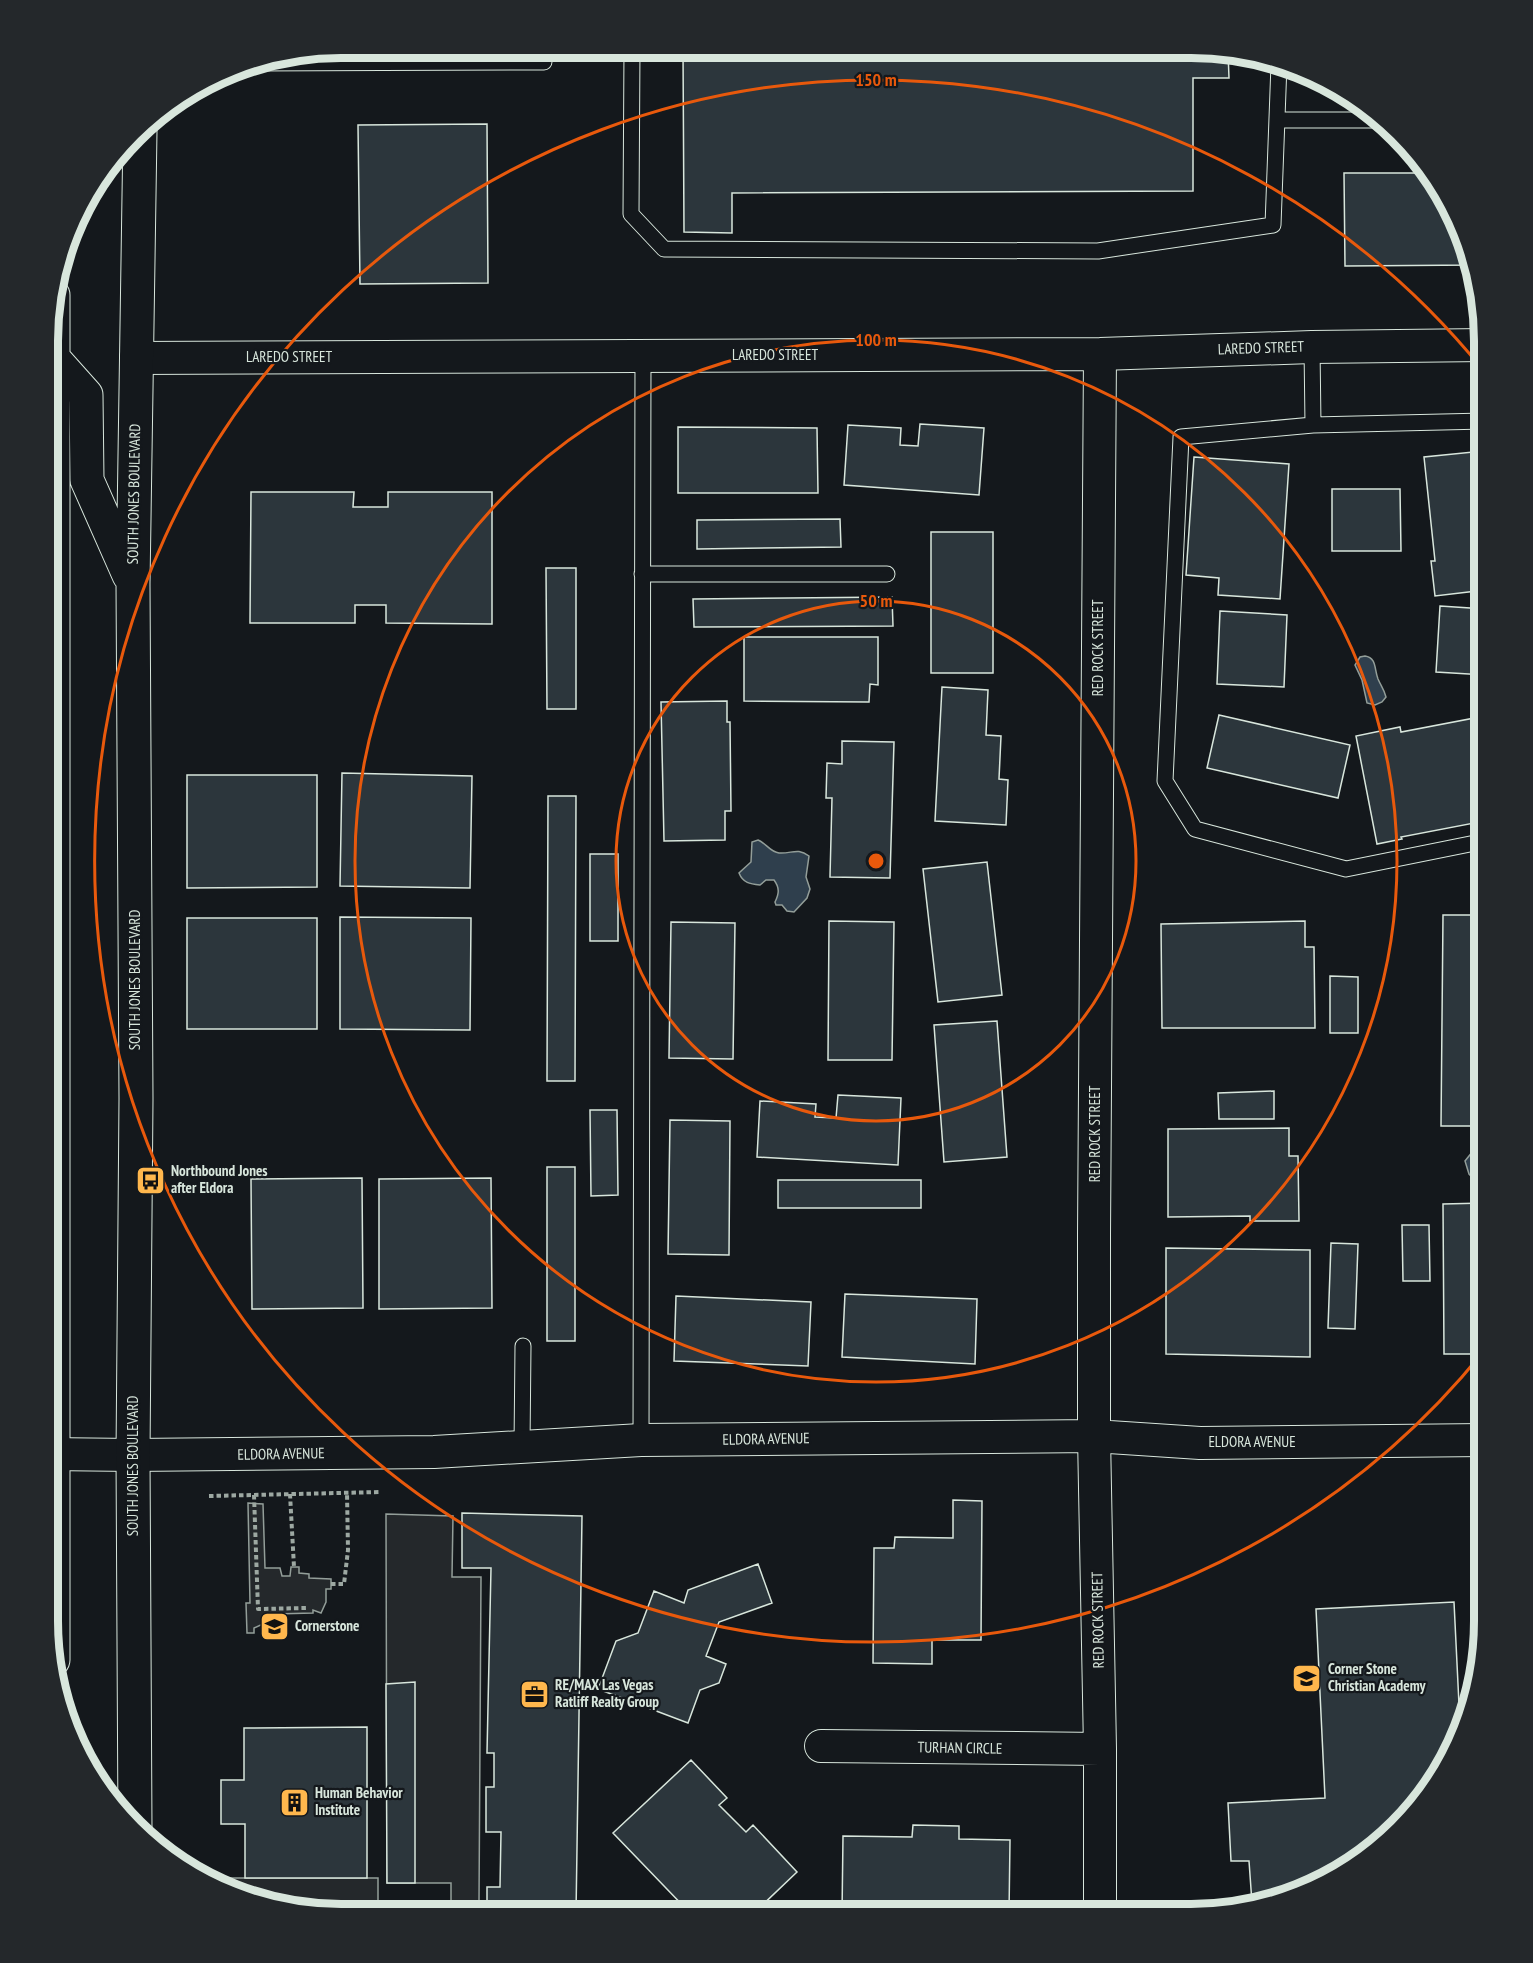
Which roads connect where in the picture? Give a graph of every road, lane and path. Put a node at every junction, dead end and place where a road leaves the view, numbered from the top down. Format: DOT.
graph roads {
  1 [pos="544,58"];
  2 [pos="632,58"];
  3 [pos="293,63"];
  4 [pos="1279,73"];
  5 [pos="1277,120"];
  6 [pos="1368,120"];
  7 [pos="140,142"];
  8 [pos="1475,345"];
  9 [pos="1312,347"];
  10 [pos="1100,354"];
  11 [pos="642,356"];
  12 [pos="136,358"];
  13 [pos="58,365"];
  14 [pos="1475,421"];
  15 [pos="1313,425"];
  16 [pos="642,574"];
  17 [pos="887,574"];
  18 [pos="133,584"];
  19 [pos="1475,843"];
  20 [pos="523,1346"];
  21 [pos="1094,1436"];
  22 [pos="641,1440"];
  23 [pos="1475,1440"];
  24 [pos="522,1446"];
  25 [pos="58,1454"];
  26 [pos="133,1455"];
  27 [pos="381,1492"];
  28 [pos="347,1493"];
  29 [pos="290,1494"];
  30 [pos="254,1495"];
  31 [pos="209,1496"];
  32 [pos="294,1567"];
  33 [pos="331,1584"];
  34 [pos="306,1608"];
  35 [pos="821,1746"];
  36 [pos="1100,1749"];
  37 [pos="135,1815"];
  38 [pos="1100,1904"];
  1 -- 3 [label="lane"];
  2 -- 5 [label="lane"];
  4 -- 5 [label="lane"];
  5 -- 6 [label="lane"];
  7 -- 12 [label="main road, SOUTH JONES BOULEVARD"];
  8 -- 9 [label="street, LAREDO STREET"];
  9 -- 10 [label="street, LAREDO STREET"];
  9 -- 15 [label="lane"];
  10 -- 11 [label="street, LAREDO STREET"];
  10 -- 21 [label="street, RED ROCK STREET"];
  11 -- 12 [label="street, LAREDO STREET"];
  11 -- 16 [label="lane"];
  12 -- 18 [label="main road, SOUTH JONES BOULEVARD"];
  13 -- 18 [label="main road"];
  14 -- 15 [label="lane"];
  15 -- 19 [label="lane"];
  16 -- 17 [label="lane"];
  16 -- 22 [label="lane"];
  18 -- 26 [label="main road, SOUTH JONES BOULEVARD"];
  20 -- 24 [label="lane"];
  21 -- 22 [label="street, ELDORA AVENUE"];
  21 -- 23 [label="street, ELDORA AVENUE"];
  21 -- 36 [label="street, RED ROCK STREET"];
  22 -- 24 [label="street, ELDORA AVENUE"];
  24 -- 26 [label="street, ELDORA AVENUE"];
  25 -- 26 [label="street, ELDORA AVENUE"];
  26 -- 37 [label="main road, SOUTH JONES BOULEVARD"];
  27 -- 28 [label="path"];
  28 -- 29 [label="path"];
  28 -- 33 [label="path"];
  29 -- 30 [label="path"];
  29 -- 32 [label="path"];
  30 -- 31 [label="path"];
  30 -- 34 [label="path"];
  35 -- 36 [label="street, TURHAN CIRCLE"];
  36 -- 38 [label="street, RED ROCK STREET"];
}
